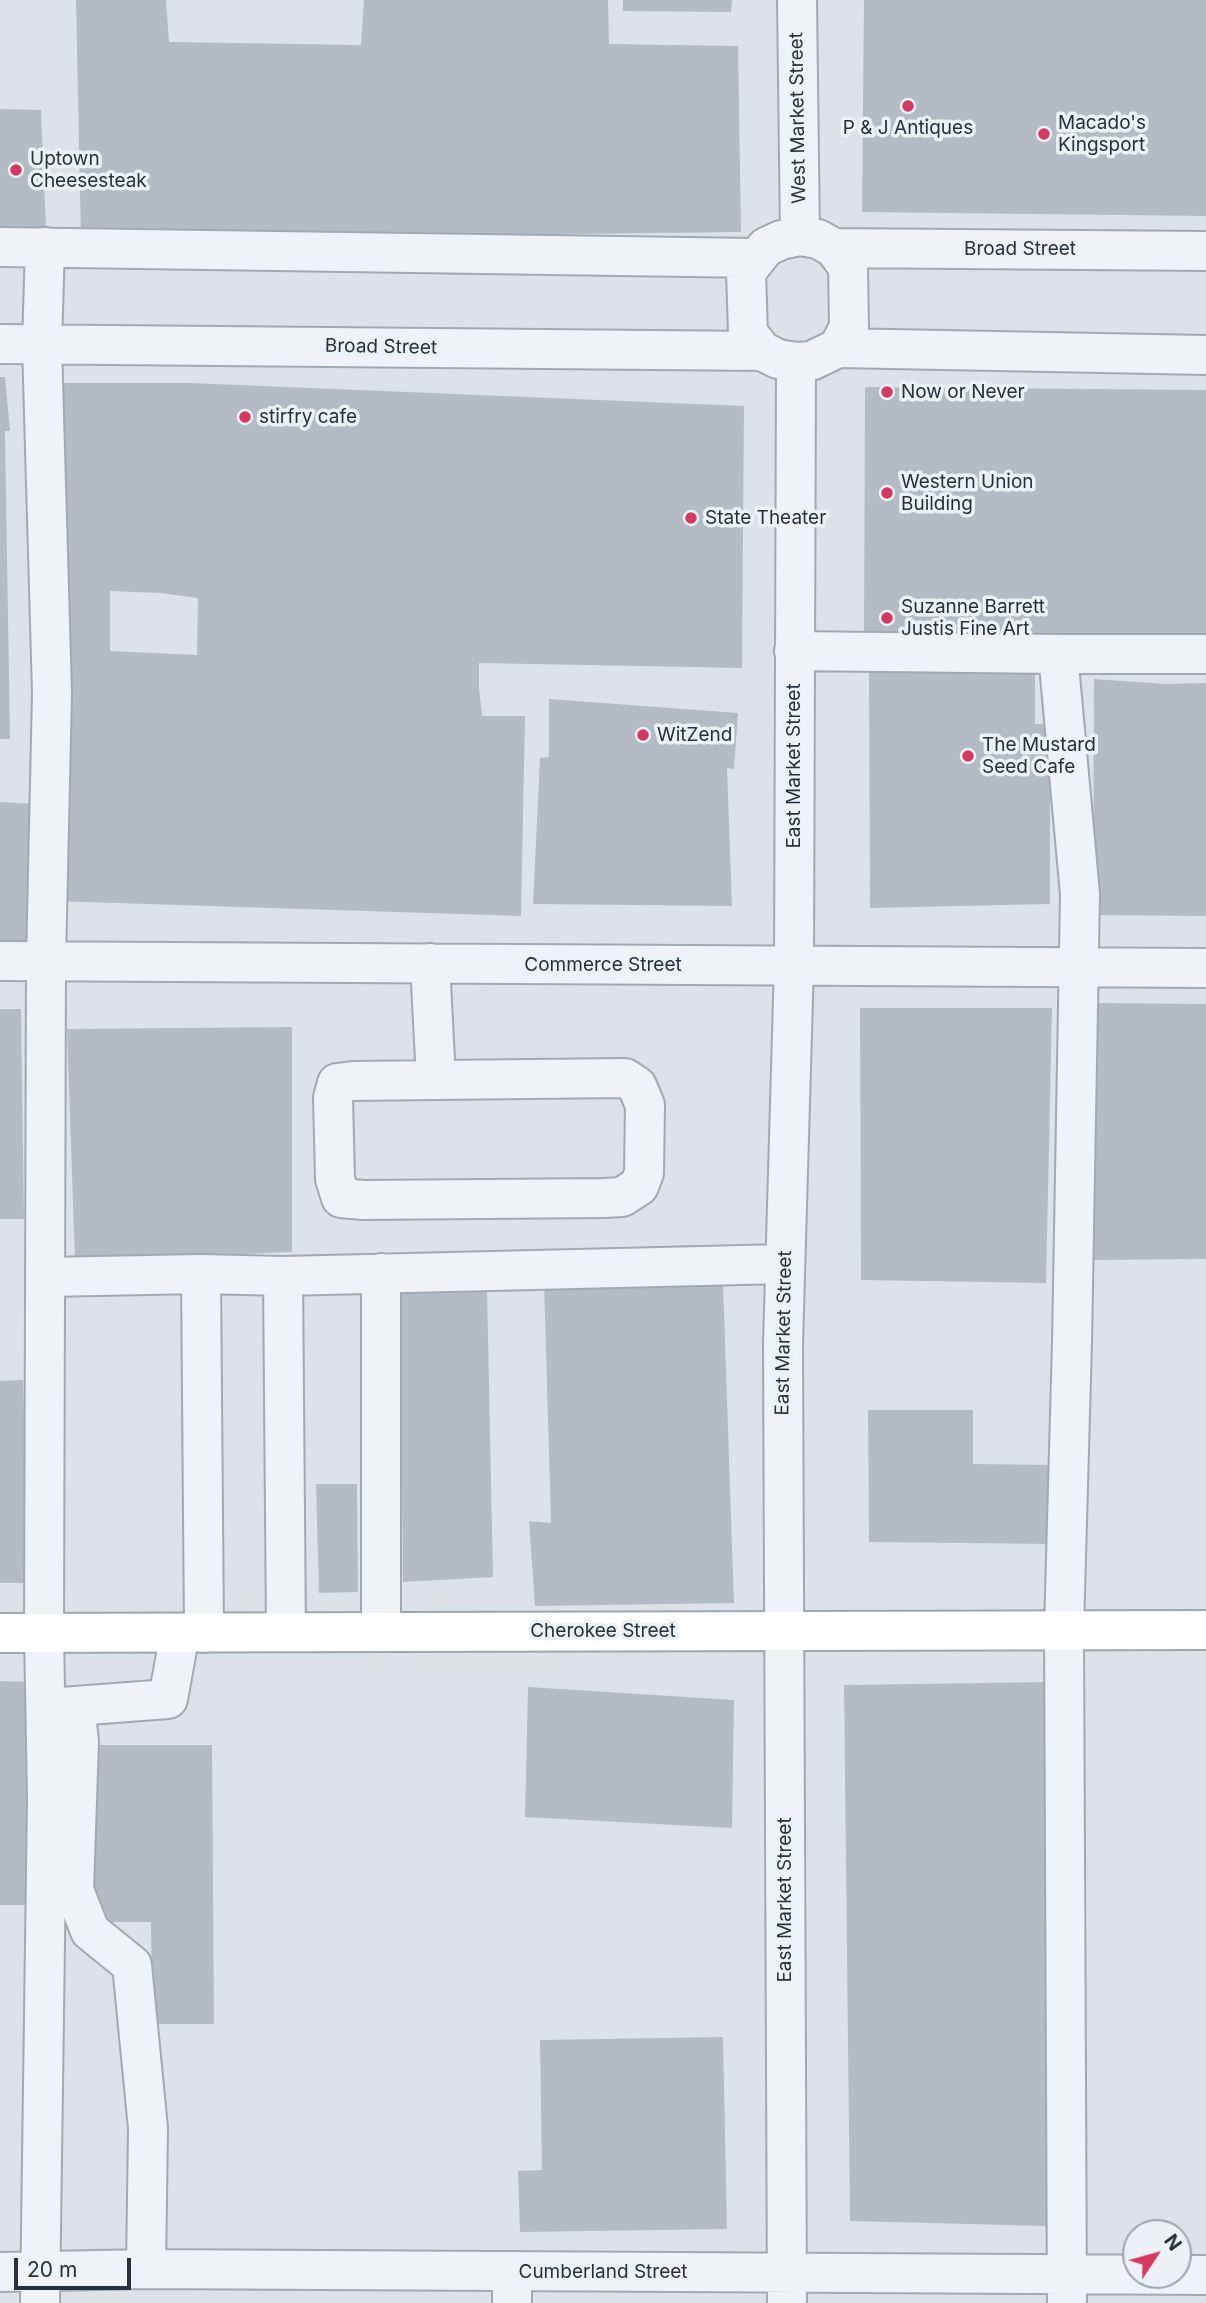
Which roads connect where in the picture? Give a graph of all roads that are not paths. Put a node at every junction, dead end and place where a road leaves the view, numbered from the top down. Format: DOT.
graph roads {
  1 [pos="797,0"];
  2 [pos="817,242"];
  3 [pos="0,247"];
  4 [pos="45,247"];
  5 [pos="1206,251"];
  6 [pos="756,258"];
  7 [pos="0,344"];
  8 [pos="42,344"];
  9 [pos="838,348"];
  10 [pos="1206,355"];
  11 [pos="779,357"];
  12 [pos="794,651"];
  13 [pos="1058,654"];
  14 [pos="1206,654"];
  15 [pos="0,961"];
  16 [pos="46,961"];
  17 [pos="430,963"];
  18 [pos="794,965"];
  19 [pos="1079,968"];
  20 [pos="1206,968"];
  21 [pos="436,1080"];
  22 [pos="785,1264"];
  23 [pos="381,1273"];
  24 [pos="201,1274"];
  25 [pos="283,1276"];
  26 [pos="45,1277"];
  27 [pos="1064,1630"];
  28 [pos="1206,1630"];
  29 [pos="783,1631"];
  30 [pos="286,1632"];
  31 [pos="381,1632"];
  32 [pos="0,1633"];
  33 [pos="44,1633"];
  34 [pos="192,1633"];
  35 [pos="60,1707"];
  36 [pos="146,2269"];
  37 [pos="0,2272"];
  38 [pos="1206,2275"];
  39 [pos="512,2287"];
  40 [pos="41,2288"];
  41 [pos="787,2288"];
  42 [pos="1067,2289"];
  1 -- 2 [label="street, West Market Street"];
  2 -- 5 [label="street, Broad Street"];
  2 -- 6 [label="street"];
  2 -- 9 [label="street"];
  3 -- 4 [label="street"];
  4 -- 6 [label="street"];
  4 -- 8 [label="street"];
  6 -- 11 [label="street"];
  7 -- 8 [label="street, Broad Street"];
  8 -- 11 [label="street, Broad Street"];
  8 -- 16 [label="street"];
  9 -- 10 [label="street"];
  9 -- 11 [label="street"];
  11 -- 12 [label="street, East Market Street"];
  12 -- 13 [label="street"];
  12 -- 18 [label="street, East Market Street"];
  13 -- 14 [label="street"];
  13 -- 19 [label="street"];
  15 -- 16 [label="street, Commerce Street"];
  16 -- 17 [label="street, Commerce Street"];
  16 -- 26 [label="street"];
  17 -- 18 [label="street, Commerce Street"];
  17 -- 21 [label="street"];
  18 -- 19 [label="street, Commerce Street"];
  18 -- 22 [label="street, East Market Street"];
  19 -- 20 [label="street, Commerce Street"];
  19 -- 27 [label="street"];
  21 -- 21 [label="street"];
  22 -- 23 [label="street"];
  22 -- 29 [label="street, East Market Street"];
  23 -- 25 [label="street"];
  23 -- 31 [label="street"];
  24 -- 25 [label="street"];
  24 -- 26 [label="street"];
  24 -- 34 [label="street"];
  25 -- 30 [label="street"];
  26 -- 33 [label="street"];
  27 -- 28 [label="main road, Cherokee Street"];
  27 -- 29 [label="main road, Cherokee Street"];
  27 -- 42 [label="street"];
  29 -- 31 [label="main road, Cherokee Street"];
  29 -- 41 [label="street, East Market Street"];
  30 -- 31 [label="main road, Cherokee Street"];
  30 -- 34 [label="main road, Cherokee Street"];
  32 -- 33 [label="main road, Cherokee Street"];
  33 -- 34 [label="main road, Cherokee Street"];
  33 -- 35 [label="street"];
  34 -- 35 [label="street"];
  35 -- 36 [label="street"];
  35 -- 40 [label="street"];
  36 -- 39 [label="street, Cumberland Street"];
  36 -- 40 [label="street, Cumberland Street"];
  37 -- 40 [label="street, Cumberland Street"];
  38 -- 42 [label="street, Cumberland Street"];
  39 -- 41 [label="street, Cumberland Street"];
  41 -- 42 [label="street, Cumberland Street"];
}
